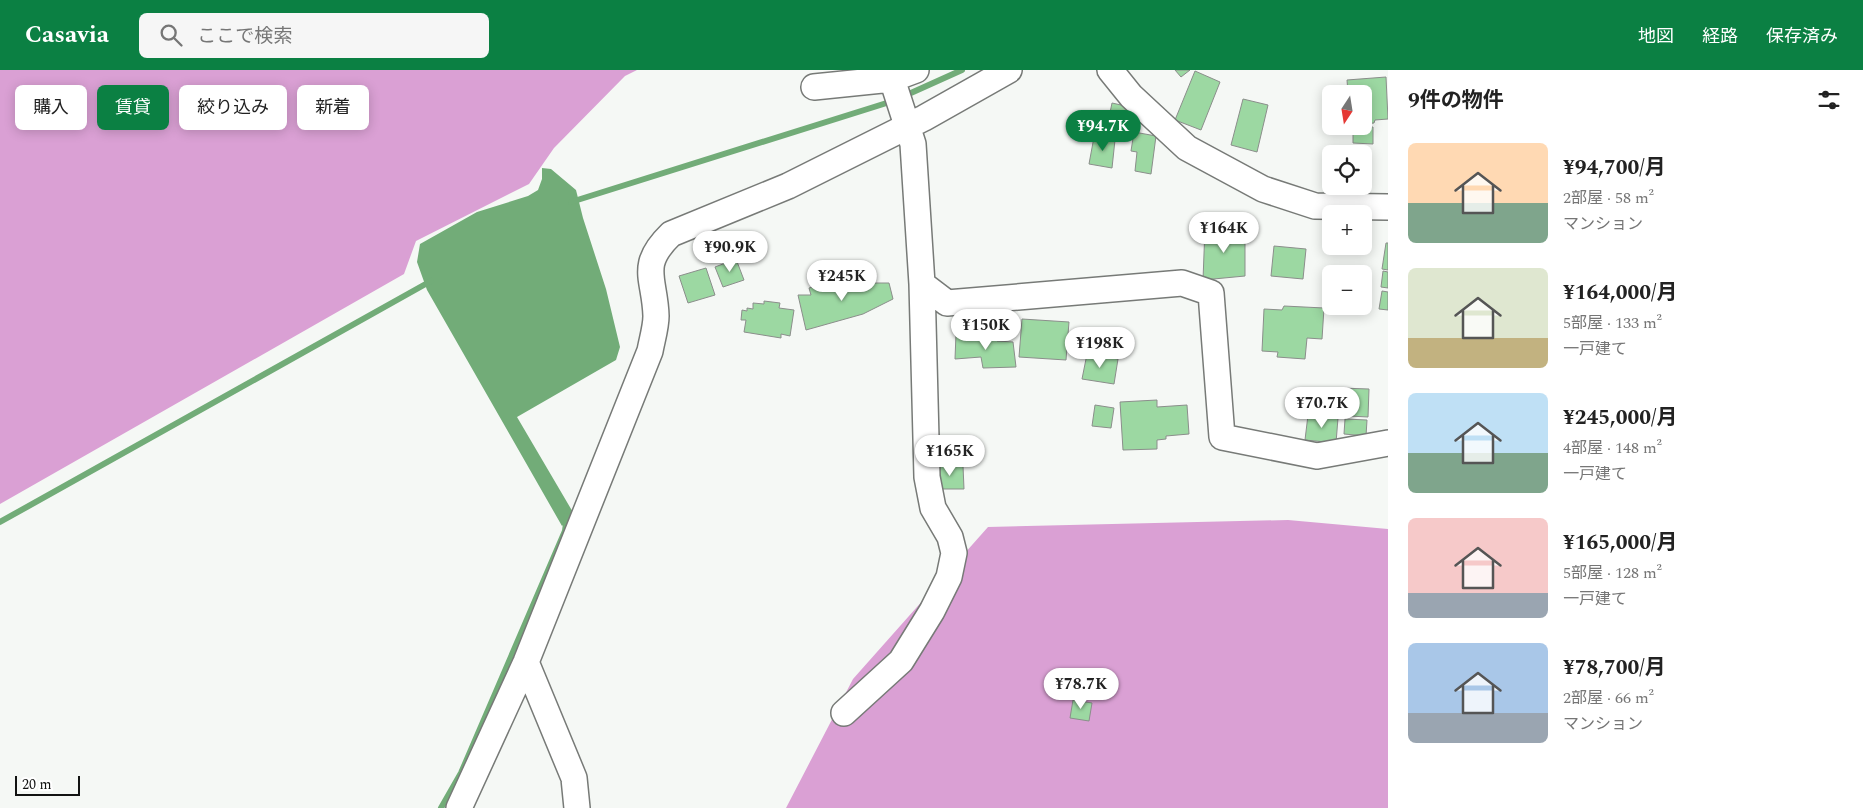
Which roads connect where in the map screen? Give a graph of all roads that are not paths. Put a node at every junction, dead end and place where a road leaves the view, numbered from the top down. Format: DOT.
graph roads {
  1 [pos="916,70"];
  2 [pos="1009,70"];
  3 [pos="1110,70"];
  4 [pos="814,87"];
  5 [pos="899,100"];
  6 [pos="1388,207"];
  7 [pos="922,284"];
  8 [pos="1388,443"];
  9 [pos="526,662"];
  10 [pos="844,713"];
  11 [pos="459,808"];
  12 [pos="577,808"];
  1 -- 5 [label="street"];
  2 -- 5 [label="street"];
  3 -- 6 [label="street"];
  4 -- 5 [label="street"];
  5 -- 7 [label="street"];
  5 -- 9 [label="street"];
  7 -- 8 [label="street"];
  7 -- 10 [label="street"];
  9 -- 11 [label="street"];
  9 -- 12 [label="street"];
}
